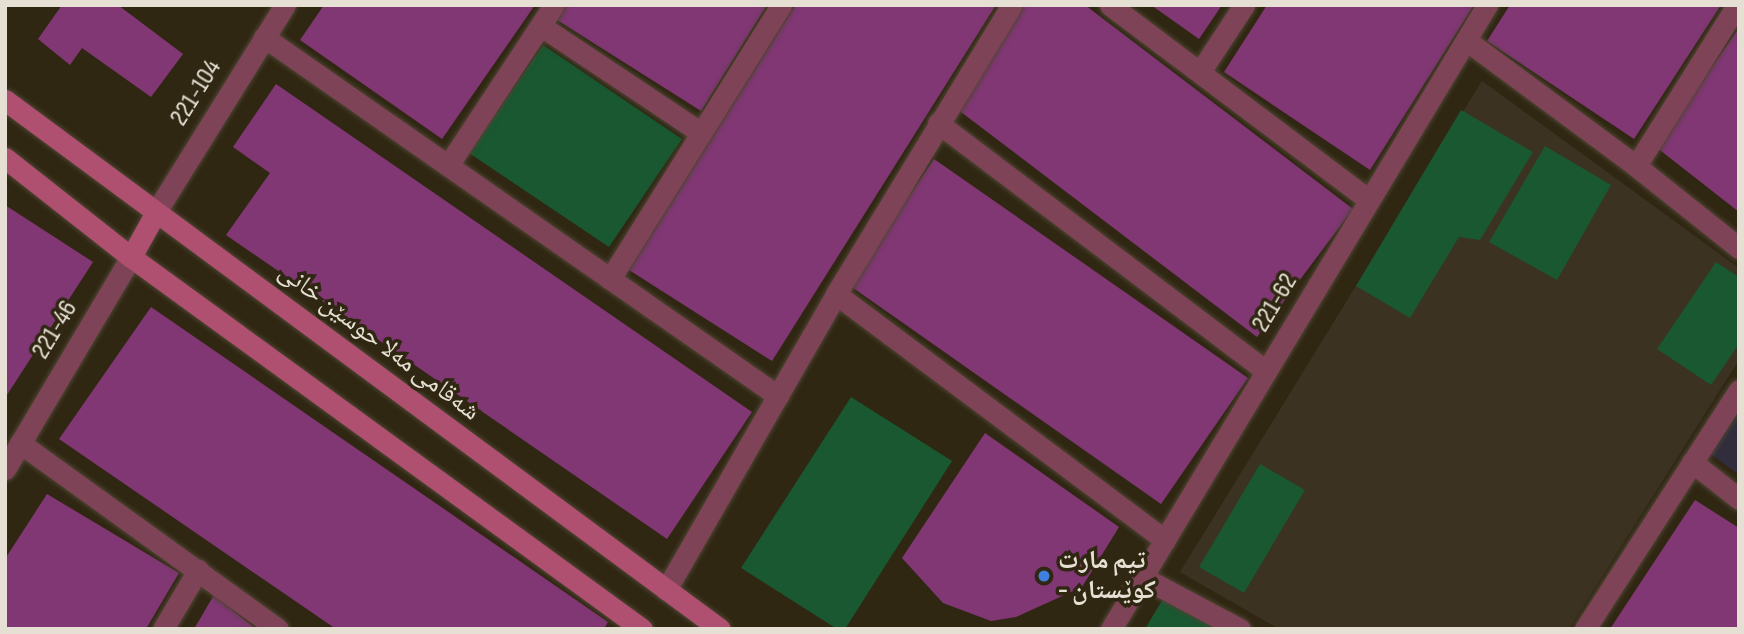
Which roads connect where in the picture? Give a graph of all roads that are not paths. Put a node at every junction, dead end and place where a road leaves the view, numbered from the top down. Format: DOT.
graph roads {
  1 [pos="285,5"];
  2 [pos="554,5"];
  3 [pos="781,5"];
  4 [pos="1012,5"];
  5 [pos="1110,5"];
  6 [pos="1244,5"];
  7 [pos="1487,5"];
  8 [pos="1737,5"];
  9 [pos="541,26"];
  10 [pos="264,37"];
  11 [pos="1466,40"];
  12 [pos="1199,72"];
  13 [pos="5,100"];
  14 [pos="938,123"];
  15 [pos="700,132"];
  16 [pos="5,158"];
  17 [pos="449,164"];
  18 [pos="1636,166"];
  19 [pos="1370,200"];
  20 [pos="156,212"];
  21 [pos="1739,248"];
  22 [pos="131,257"];
  23 [pos="610,279"];
  24 [pos="836,294"];
  25 [pos="1266,372"];
  26 [pos="1739,390"];
  27 [pos="778,396"];
  28 [pos="20,443"];
  29 [pos="1692,462"];
  30 [pos="5,469"];
  31 [pos="1739,499"];
  32 [pos="1165,540"];
  33 [pos="198,570"];
  34 [pos="1142,577"];
  35 [pos="666,590"];
  36 [pos="635,627"];
  37 [pos="163,629"];
  38 [pos="278,629"];
  39 [pos="720,629"];
  40 [pos="1111,629"];
  41 [pos="1240,629"];
  42 [pos="1585,629"];
  1 -- 10 [label="street, 221-104"];
  2 -- 9 [label="street"];
  3 -- 15 [label="street"];
  4 -- 14 [label="street"];
  5 -- 12 [label="street"];
  6 -- 12 [label="street"];
  7 -- 11 [label="street, 221-62"];
  8 -- 18 [label="street"];
  9 -- 15 [label="street"];
  9 -- 17 [label="street"];
  10 -- 17 [label="street"];
  10 -- 20 [label="street, 221-104"];
  11 -- 18 [label="street"];
  11 -- 19 [label="street, 221-62"];
  12 -- 19 [label="street"];
  13 -- 20 [label="street, شەقامی مەلا حوسێن خانی"];
  14 -- 24 [label="street"];
  14 -- 25 [label="street"];
  15 -- 23 [label="street"];
  16 -- 22 [label="street"];
  17 -- 23 [label="street"];
  18 -- 21 [label="street"];
  19 -- 25 [label="street, 221-62"];
  20 -- 22 [label="street"];
  20 -- 35 [label="street, شەقامی مەلا حوسێن خانی"];
  22 -- 28 [label="street, 221-46"];
  22 -- 36 [label="street"];
  23 -- 27 [label="street"];
  24 -- 27 [label="street"];
  24 -- 32 [label="street"];
  25 -- 32 [label="street, 221-62"];
  26 -- 29 [label="street"];
  27 -- 35 [label="street"];
  28 -- 30 [label="street, 221-46"];
  28 -- 33 [label="street"];
  29 -- 31 [label="street"];
  29 -- 42 [label="street"];
  32 -- 34 [label="street, 221-62"];
  33 -- 37 [label="street"];
  33 -- 38 [label="street"];
  34 -- 40 [label="street, 221-62"];
  34 -- 41 [label="street"];
  35 -- 39 [label="street, شەقامی مەلا حوسێن خانی"];
}
